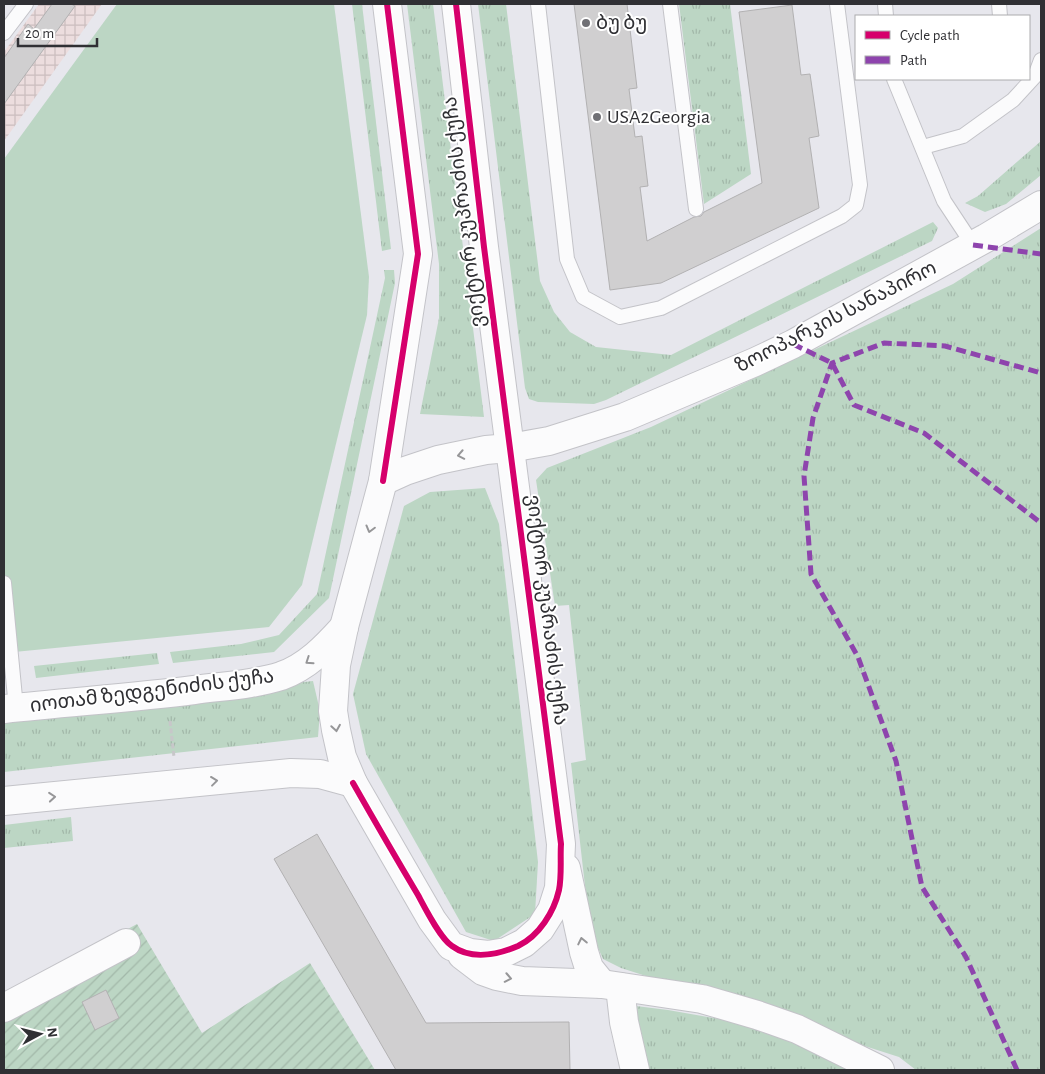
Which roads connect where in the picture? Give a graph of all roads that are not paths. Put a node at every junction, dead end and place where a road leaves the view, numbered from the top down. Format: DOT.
graph roads {
  1 [pos="26,4"];
  2 [pos="387,4"];
  3 [pos="456,4"];
  4 [pos="538,4"];
  5 [pos="670,4"];
  6 [pos="837,4"];
  7 [pos="4,33"];
  8 [pos="1041,60"];
  9 [pos="894,80"];
  10 [pos="923,147"];
  11 [pos="1041,205"];
  12 [pos="696,210"];
  13 [pos="973,245"];
  14 [pos="510,448"];
  15 [pos="383,481"];
  16 [pos="4,583"];
  17 [pos="344,627"];
  18 [pos="10,709"];
  19 [pos="353,783"];
  20 [pos="4,801"];
  21 [pos="561,844"];
  22 [pos="126,943"];
  23 [pos="451,946"];
  24 [pos="611,985"];
  25 [pos="4,1008"];
  26 [pos="635,1070"];
  27 [pos="880,1070"];
  1 -- 7 [label="lane"];
  2 -- 15 [label="main road"];
  3 -- 14 [label="main road, ვიქტორ კუპრაძის ქუჩა"];
  4 -- 6 [label="lane"];
  5 -- 12 [label="lane"];
  8 -- 10 [label="lane"];
  9 -- 10 [label="lane"];
  10 -- 13 [label="lane"];
  11 -- 13 [label="main road, ზოოპარკის სანაპირო"];
  13 -- 14 [label="main road, ზოოპარკის სანაპირო"];
  14 -- 15 [label="main road, ზოოპარკის სანაპირო, one-way"];
  14 -- 21 [label="main road, ვიქტორ კუპრაძის ქუჩა"];
  15 -- 17 [label="main road, one-way"];
  16 -- 18 [label="lane"];
  17 -- 18 [label="main road, იოთამ ზედგენიძის ქუჩა, one-way"];
  17 -- 19 [label="main road, one-way"];
  20 -- 19 [label="main road, one-way"];
  19 -- 23 [label="main road"];
  21 -- 23 [label="main road, ვიქტორ კუპრაძის ქუჩა"];
  24 -- 21 [label="main road, one-way"];
  22 -- 25 [label="main road"];
  23 -- 24 [label="main road, one-way"];
  24 -- 26 [label="main road"];
  24 -- 27 [label="main road"];
}
